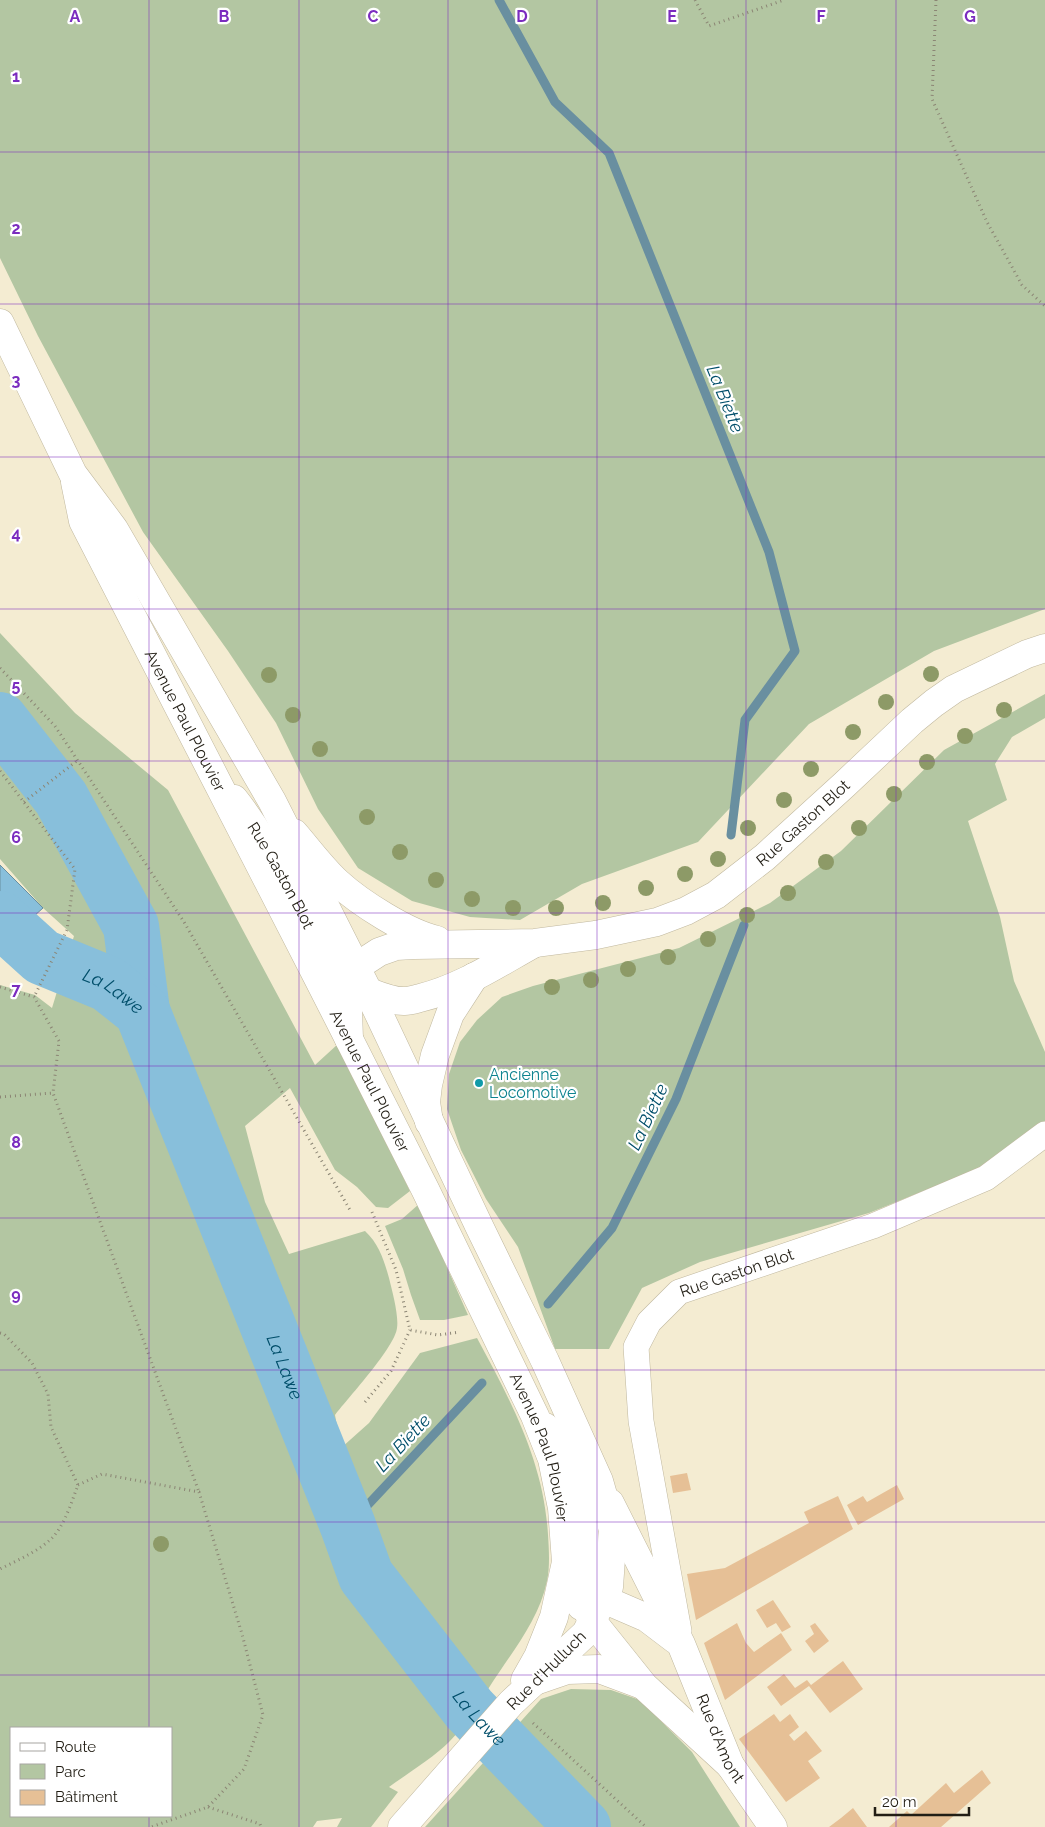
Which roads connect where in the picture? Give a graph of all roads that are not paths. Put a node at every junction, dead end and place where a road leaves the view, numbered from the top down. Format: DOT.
graph roads {
  1 [pos="0,323"];
  2 [pos="73,474"];
  3 [pos="1045,648"];
  4 [pos="212,771"];
  5 [pos="272,801"];
  6 [pos="453,943"];
  7 [pos="535,943"];
  8 [pos="474,977"];
  9 [pos="357,980"];
  10 [pos="349,1039"];
  11 [pos="429,1122"];
  12 [pos="1045,1134"];
  13 [pos="535,1416"];
  14 [pos="599,1481"];
  15 [pos="593,1608"];
  16 [pos="554,1617"];
  17 [pos="681,1644"];
  18 [pos="535,1681"];
  19 [pos="644,1686"];
  20 [pos="511,1703"];
  21 [pos="730,1765"];
  22 [pos="402,1827"];
  23 [pos="772,1827"];
  1 -- 2 [label="main road, Avenue Paul Plouvier"];
  2 -- 4 [label="main road, Avenue Paul Plouvier"];
  2 -- 5 [label="main road, Avenue Paul Plouvier"];
  3 -- 7 [label="main road, Rue Gaston Blot"];
  4 -- 9 [label="main road, Rue Gaston Blot"];
  4 -- 10 [label="main road, Avenue Paul Plouvier"];
  5 -- 6 [label="main road, Rue Gaston Blot"];
  5 -- 9 [label="main road, Avenue Paul Plouvier"];
  6 -- 7 [label="main road, Rue Gaston Blot"];
  6 -- 9 [label="main road, Rue Gaston Blot"];
  7 -- 8 [label="main road, Rue Gaston Blot"];
  8 -- 9 [label="main road, Rue Gaston Blot"];
  8 -- 11 [label="main road, Rue Gaston Blot"];
  9 -- 10 [label="main road"];
  9 -- 11 [label="main road, Avenue Paul Plouvier"];
  10 -- 13 [label="main road, Avenue Paul Plouvier"];
  11 -- 14 [label="main road, Avenue Paul Plouvier"];
  12 -- 17 [label="street, Rue Gaston Blot"];
  13 -- 15 [label="main road"];
  13 -- 16 [label="main road, Avenue Paul Plouvier"];
  14 -- 15 [label="main road, Rue d'Hulluch"];
  14 -- 17 [label="main road, Rue d'Amont"];
  15 -- 16 [label="main road"];
  15 -- 17 [label="main road"];
  15 -- 18 [label="main road, Rue d'Hulluch"];
  15 -- 19 [label="main road"];
  16 -- 20 [label="main road, Avenue Paul Plouvier"];
  17 -- 21 [label="main road, Rue d'Amont"];
  18 -- 19 [label="main road"];
  18 -- 20 [label="main road, Rue d'Hulluch"];
  19 -- 21 [label="main road"];
  20 -- 22 [label="main road, Rue d'Hulluch"];
  21 -- 23 [label="main road, Rue d'Amont"];
}
